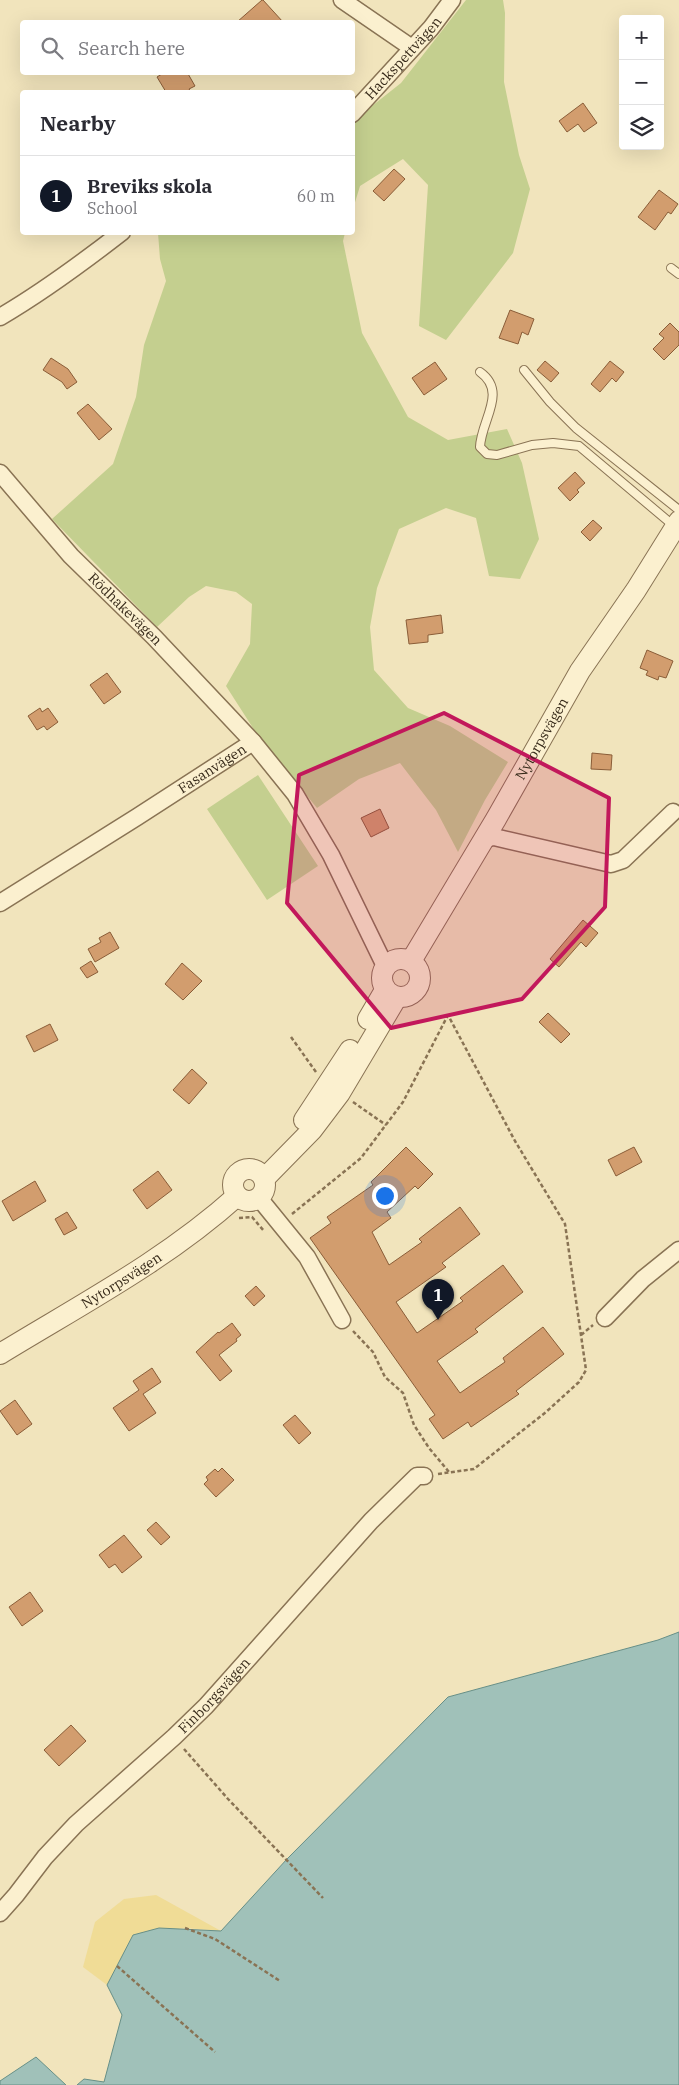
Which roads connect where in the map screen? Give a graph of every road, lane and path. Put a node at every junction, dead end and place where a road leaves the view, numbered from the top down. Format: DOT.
graph roads {
  1 [pos="342,0"];
  2 [pos="452,0"];
  3 [pos="412,48"];
  4 [pos="355,111"];
  5 [pos="118,235"];
  6 [pos="671,268"];
  7 [pos="679,274"];
  8 [pos="0,317"];
  9 [pos="524,370"];
  10 [pos="480,372"];
  11 [pos="0,472"];
  12 [pos="678,520"];
  13 [pos="253,742"];
  14 [pos="673,812"];
  15 [pos="484,839"];
  16 [pos="0,903"];
  17 [pos="411,961"];
  18 [pos="385,966"];
  19 [pos="391,993"];
  20 [pos="260,1175"];
  21 [pos="236,1196"];
  22 [pos="259,1198"];
  23 [pos="233,1222"];
  24 [pos="279,1224"];
  25 [pos="679,1250"];
  26 [pos="605,1318"];
  27 [pos="342,1320"];
  28 [pos="0,1354"];
  29 [pos="449,1472"];
  30 [pos="424,1476"];
  31 [pos="174,1737"];
  32 [pos="323,1898"];
  33 [pos="0,1912"];
  34 [pos="185,1928"];
  35 [pos="117,1966"];
  36 [pos="280,1981"];
  37 [pos="215,2052"];
  1 -- 3 [label="street"];
  2 -- 3 [label="street, Hackspettvägen"];
  3 -- 4 [label="street, Hackspettvägen"];
  5 -- 8 [label="street"];
  6 -- 7 [label="lane"];
  9 -- 12 [label="lane"];
  10 -- 12 [label="lane"];
  11 -- 13 [label="street, Rödhakevägen"];
  12 -- 15 [label="street, Nytorpsvägen"];
  13 -- 16 [label="street, Fasanvägen"];
  13 -- 18 [label="street, Fasanvägen"];
  14 -- 15 [label="street"];
  15 -- 17 [label="street, Nytorpsvägen"];
  17 -- 18 [label="street"];
  17 -- 19 [label="street"];
  18 -- 19 [label="street"];
  19 -- 20 [label="street"];
  20 -- 21 [label="street"];
  20 -- 22 [label="street"];
  21 -- 22 [label="street"];
  21 -- 28 [label="street, Nytorpsvägen"];
  22 -- 24 [label="street"];
  23 -- 24 [label="path"];
  24 -- 27 [label="street"];
  24 -- 29 [label="path"];
  25 -- 26 [label="street"];
  27 -- 29 [label="path"];
  29 -- 30 [label="path"];
  30 -- 31 [label="street, Finborgsvägen"];
  31 -- 32 [label="path"];
  31 -- 33 [label="street, Finborgsvägen"];
  34 -- 36 [label="path"];
  35 -- 37 [label="path"];
}
